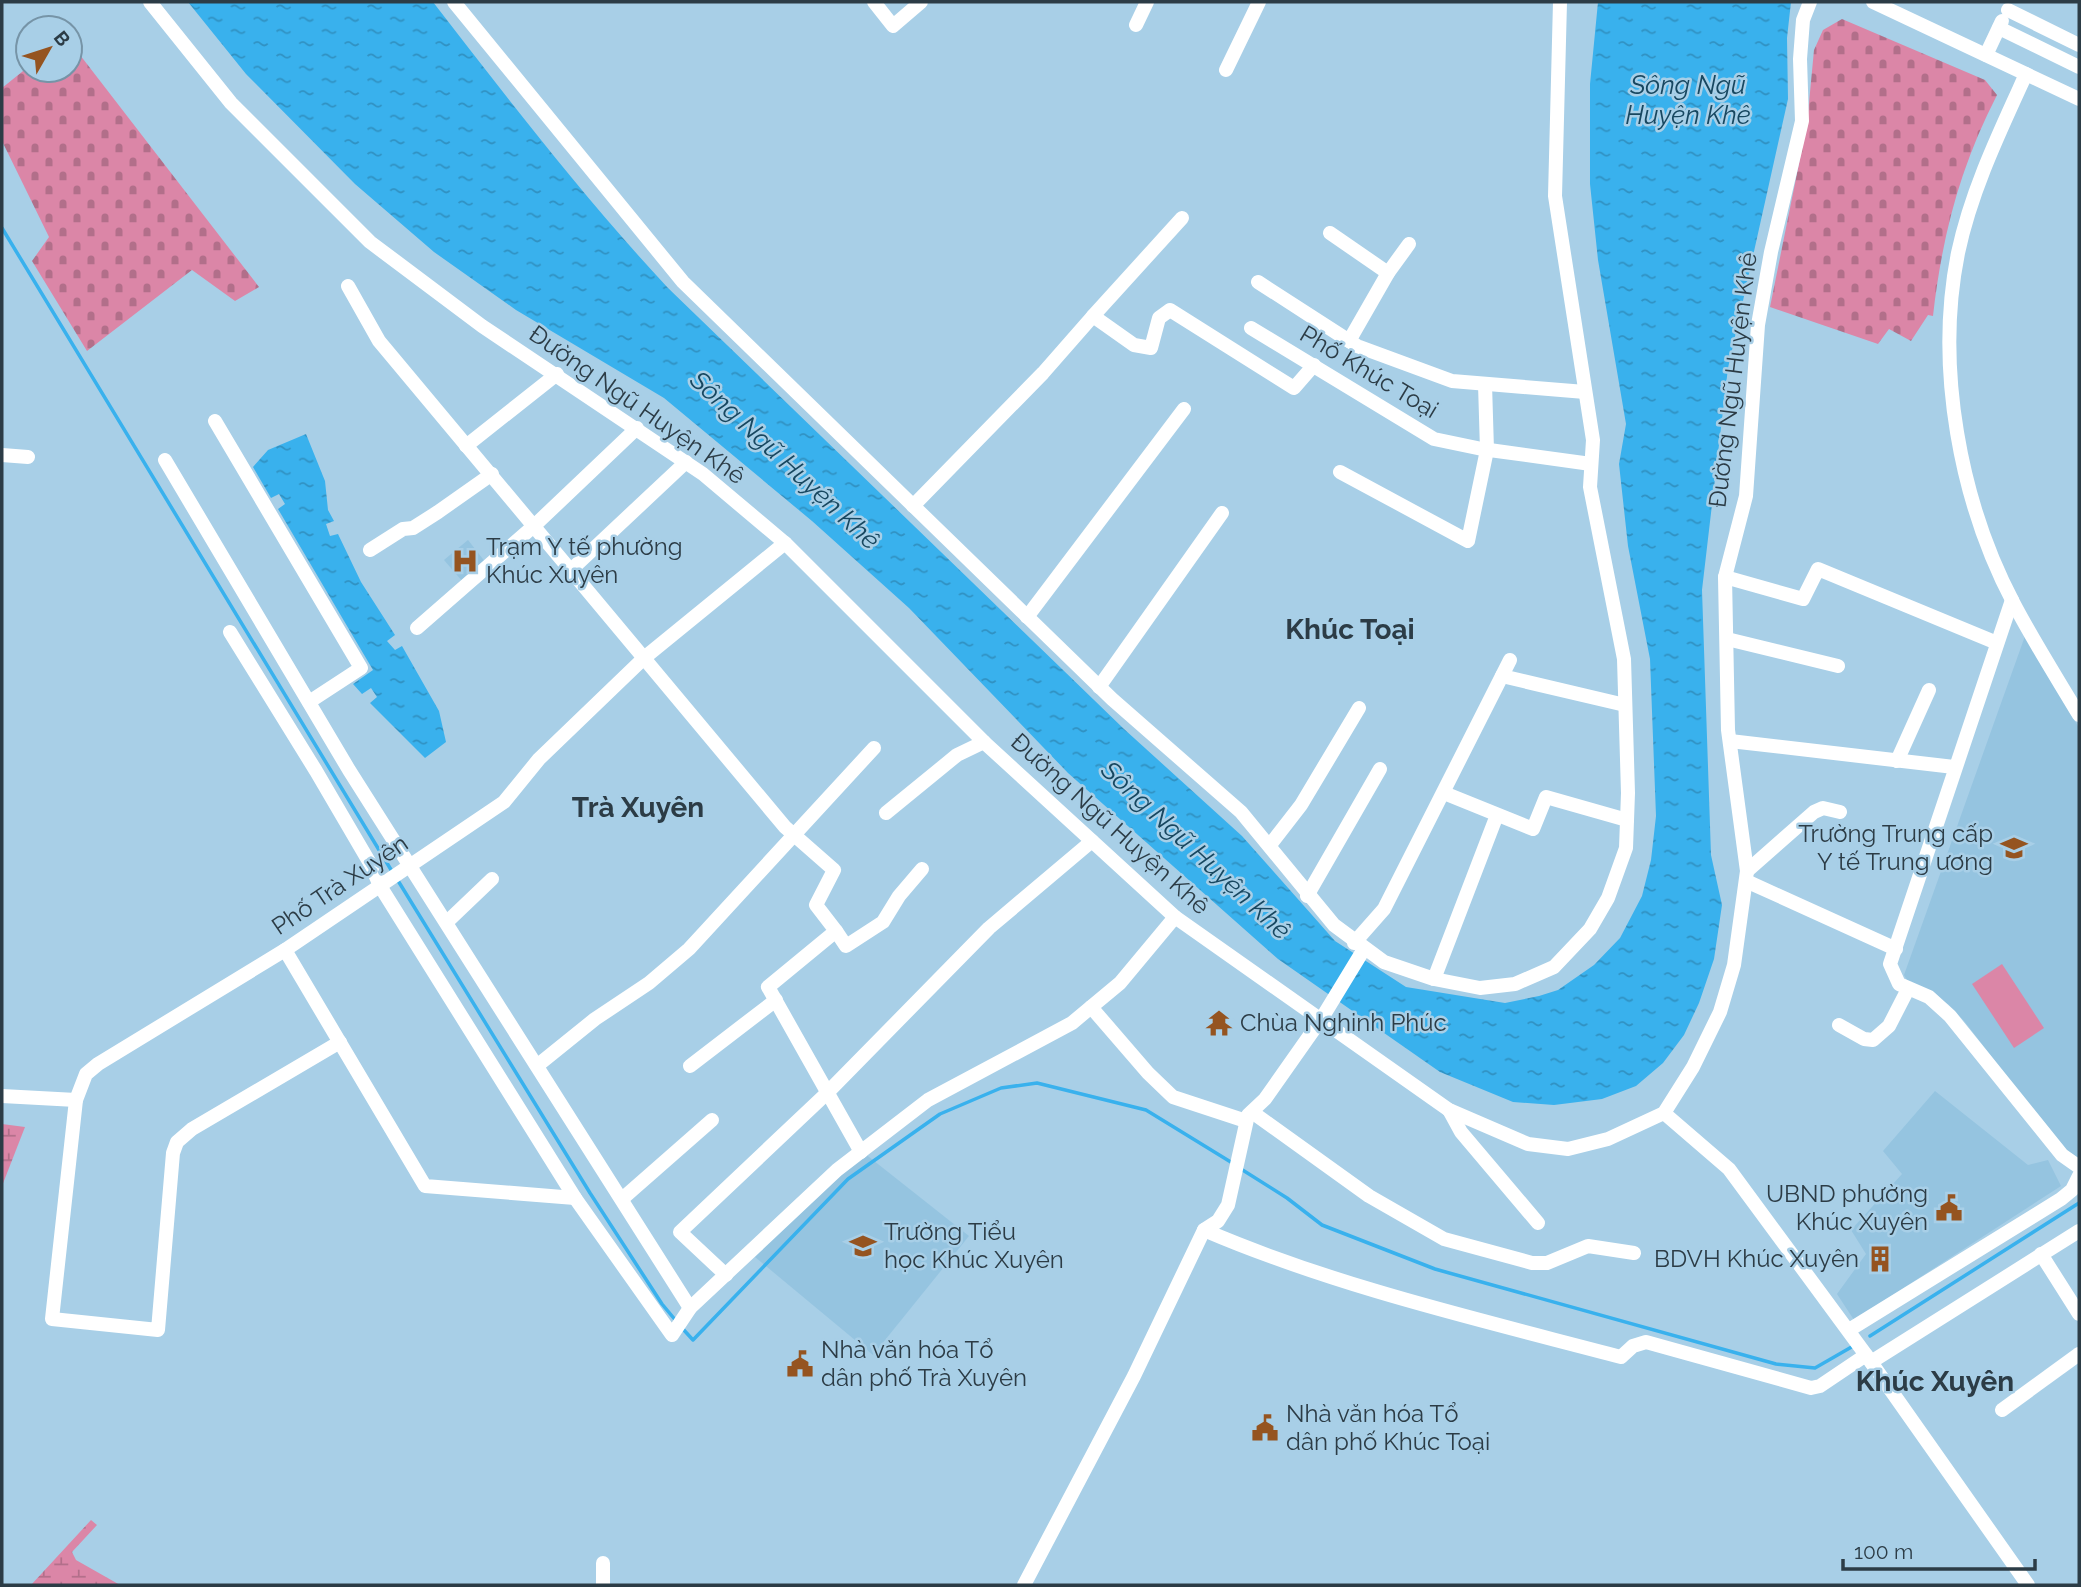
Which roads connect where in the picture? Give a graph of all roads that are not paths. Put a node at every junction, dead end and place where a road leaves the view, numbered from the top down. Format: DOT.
graph roads {
  1 [pos="150,2"];
  2 [pos="454,2"];
  3 [pos="874,2"];
  4 [pos="921,2"];
  5 [pos="1147,2"];
  6 [pos="1259,2"];
  7 [pos="1560,2"];
  8 [pos="1810,2"];
  9 [pos="1873,2"];
  10 [pos="2010,6"];
  11 [pos="1136,24"];
  12 [pos="1999,28"];
  13 [pos="2079,45"];
  14 [pos="1986,55"];
  15 [pos="2079,67"];
  16 [pos="1226,70"];
  17 [pos="2026,74"];
  18 [pos="2079,99"];
  19 [pos="1182,218"];
  20 [pos="1330,233"];
  21 [pos="1409,244"];
  22 [pos="1388,272"];
  23 [pos="1258,282"];
  24 [pos="348,286"];
  25 [pos="1093,316"];
  26 [pos="1251,328"];
  27 [pos="1349,341"];
  28 [pos="1314,365"];
  29 [pos="557,374"];
  30 [pos="1485,384"];
  31 [pos="1585,392"];
  32 [pos="1184,409"];
  33 [pos="215,421"];
  34 [pos="638,428"];
  35 [pos="466,446"];
  36 [pos="1487,450"];
  37 [pos="2,455"];
  38 [pos="28,457"];
  39 [pos="165,460"];
  40 [pos="687,462"];
  41 [pos="1591,464"];
  42 [pos="1340,472"];
  43 [pos="492,474"];
  44 [pos="913,506"];
  45 [pos="1222,513"];
  46 [pos="535,525"];
  47 [pos="785,543"];
  48 [pos="370,550"];
  49 [pos="572,569"];
  50 [pos="1725,577"];
  51 [pos="2012,600"];
  52 [pos="1027,617"];
  53 [pos="417,628"];
  54 [pos="230,632"];
  55 [pos="1727,639"];
  56 [pos="1997,643"];
  57 [pos="644,658"];
  58 [pos="1510,660"];
  59 [pos="1838,666"];
  60 [pos="1502,676"];
  61 [pos="1099,687"];
  62 [pos="1929,690"];
  63 [pos="309,702"];
  64 [pos="1625,705"];
  65 [pos="1359,708"];
  66 [pos="2079,713"];
  67 [pos="1730,741"];
  68 [pos="984,742"];
  69 [pos="874,748"];
  70 [pos="1897,761"];
  71 [pos="1954,767"];
  72 [pos="1380,769"];
  73 [pos="1444,793"];
  74 [pos="1840,812"];
  75 [pos="886,813"];
  76 [pos="1497,816"];
  77 [pos="1627,820"];
  78 [pos="795,836"];
  79 [pos="1092,841"];
  80 [pos="1269,845"];
  81 [pos="411,865"];
  82 [pos="922,869"];
  83 [pos="1746,876"];
  84 [pos="492,879"];
  85 [pos="380,886"];
  86 [pos="1307,896"];
  87 [pos="1175,917"];
  88 [pos="448,921"];
  89 [pos="836,931"];
  90 [pos="1359,946"];
  91 [pos="1896,949"];
  92 [pos="285,950"];
  93 [pos="1434,979"];
  94 [pos="1908,989"];
  95 [pos="776,1000"];
  96 [pos="1091,1007"];
  97 [pos="1322,1018"];
  98 [pos="1839,1025"];
  99 [pos="340,1042"];
  100 [pos="538,1065"];
  101 [pos="690,1066"];
  102 [pos="827,1093"];
  103 [pos="2,1096"];
  104 [pos="76,1100"];
  105 [pos="1449,1110"];
  106 [pos="1664,1113"];
  107 [pos="712,1120"];
  108 [pos="1247,1120"];
  109 [pos="861,1152"];
  110 [pos="2079,1167"];
  111 [pos="2079,1176"];
  112 [pos="575,1198"];
  113 [pos="622,1199"];
  114 [pos="1538,1223"];
  115 [pos="1204,1230"];
  116 [pos="2079,1231"];
  117 [pos="1634,1253"];
  118 [pos="2041,1254"];
  119 [pos="726,1275"];
  120 [pos="690,1308"];
  121 [pos="2079,1314"];
  122 [pos="1861,1347"];
  123 [pos="2079,1354"];
  124 [pos="2002,1410"];
  125 [pos="603,1563"];
  126 [pos="603,1585"];
  127 [pos="1024,1585"];
  128 [pos="2028,1585"];
  1 -- 29 [label="street, Đường Ngũ Huyện Khê"];
  2 -- 44 [label="street"];
  3 -- 4 [label="street"];
  5 -- 11 [label="street"];
  6 -- 16 [label="street"];
  7 -- 31 [label="street"];
  8 -- 50 [label="street, Đường Ngũ Huyện Khê"];
  9 -- 14 [label="street"];
  10 -- 12 [label="street"];
  10 -- 13 [label="street"];
  12 -- 14 [label="street"];
  12 -- 15 [label="street"];
  14 -- 17 [label="street"];
  17 -- 18 [label="street"];
  17 -- 51 [label="street"];
  19 -- 25 [label="street"];
  20 -- 22 [label="street"];
  21 -- 22 [label="street"];
  22 -- 27 [label="street"];
  23 -- 27 [label="street"];
  24 -- 35 [label="street"];
  25 -- 28 [label="street"];
  25 -- 44 [label="street"];
  26 -- 28 [label="street, Phố Khúc Toại"];
  27 -- 30 [label="street"];
  28 -- 36 [label="street, Phố Khúc Toại"];
  29 -- 34 [label="street, Đường Ngũ Huyện Khê"];
  29 -- 35 [label="street"];
  30 -- 31 [label="street"];
  30 -- 36 [label="street"];
  31 -- 41 [label="street"];
  32 -- 52 [label="street"];
  33 -- 63 [label="street"];
  34 -- 40 [label="street, Đường Ngũ Huyện Khê"];
  34 -- 46 [label="street"];
  35 -- 43 [label="street"];
  36 -- 41 [label="street, Phố Khúc Toại"];
  36 -- 42 [label="street"];
  37 -- 38 [label="street"];
  39 -- 63 [label="street"];
  40 -- 47 [label="street, Đường Ngũ Huyện Khê"];
  40 -- 49 [label="street"];
  41 -- 64 [label="street"];
  43 -- 46 [label="street"];
  43 -- 48 [label="street"];
  44 -- 52 [label="street"];
  45 -- 61 [label="street"];
  46 -- 49 [label="street"];
  46 -- 53 [label="street"];
  47 -- 57 [label="street, Phố Trà Xuyên"];
  47 -- 68 [label="street, Đường Ngũ Huyện Khê"];
  49 -- 57 [label="street"];
  50 -- 55 [label="street, Đường Ngũ Huyện Khê"];
  50 -- 56 [label="street"];
  51 -- 56 [label="street"];
  51 -- 66 [label="street"];
  52 -- 61 [label="street"];
  54 -- 85 [label="street"];
  55 -- 59 [label="street"];
  55 -- 67 [label="street, Đường Ngũ Huyện Khê"];
  56 -- 71 [label="street"];
  57 -- 78 [label="street"];
  57 -- 81 [label="street, Phố Trà Xuyên"];
  58 -- 60 [label="street"];
  60 -- 64 [label="street"];
  60 -- 73 [label="street"];
  61 -- 80 [label="street"];
  62 -- 70 [label="street"];
  63 -- 81 [label="street"];
  64 -- 77 [label="street"];
  65 -- 80 [label="street"];
  67 -- 70 [label="street"];
  67 -- 83 [label="street, Đường Ngũ Huyện Khê"];
  68 -- 75 [label="street"];
  68 -- 79 [label="street, Đường Ngũ Huyện Khê"];
  69 -- 78 [label="street"];
  70 -- 71 [label="street"];
  71 -- 91 [label="street"];
  72 -- 86 [label="street"];
  73 -- 76 [label="street"];
  73 -- 90 [label="street"];
  74 -- 83 [label="street"];
  76 -- 77 [label="street"];
  76 -- 93 [label="street"];
  77 -- 93 [label="street"];
  78 -- 89 [label="street"];
  78 -- 100 [label="street"];
  79 -- 87 [label="street, Đường Ngũ Huyện Khê"];
  79 -- 102 [label="street"];
  80 -- 86 [label="street"];
  81 -- 85 [label="street, Phố Trà Xuyên"];
  81 -- 88 [label="street"];
  82 -- 89 [label="street"];
  83 -- 91 [label="street"];
  83 -- 106 [label="street, Đường Ngũ Huyện Khê"];
  84 -- 88 [label="street"];
  85 -- 92 [label="street, Phố Trà Xuyên"];
  85 -- 112 [label="street"];
  86 -- 90 [label="street"];
  87 -- 96 [label="street"];
  87 -- 97 [label="street, Đường Ngũ Huyện Khê"];
  88 -- 100 [label="street"];
  89 -- 95 [label="street"];
  90 -- 93 [label="street"];
  90 -- 97 [label="street"];
  91 -- 94 [label="street"];
  92 -- 99 [label="street"];
  92 -- 104 [label="street, Phố Trà Xuyên"];
  94 -- 98 [label="street"];
  94 -- 110 [label="street"];
  95 -- 101 [label="street"];
  95 -- 102 [label="street"];
  96 -- 108 [label="street"];
  96 -- 109 [label="street"];
  97 -- 105 [label="street, Đường Ngũ Huyện Khê"];
  97 -- 108 [label="street"];
  99 -- 104 [label="street, Phố Trà Xuyên"];
  99 -- 112 [label="street"];
  100 -- 113 [label="street"];
  102 -- 109 [label="street"];
  102 -- 119 [label="street"];
  103 -- 104 [label="street"];
  105 -- 106 [label="street, Đường Ngũ Huyện Khê"];
  105 -- 114 [label="street"];
  106 -- 122 [label="street"];
  107 -- 113 [label="street"];
  108 -- 115 [label="street"];
  108 -- 117 [label="street"];
  109 -- 119 [label="street"];
  111 -- 122 [label="street"];
  112 -- 120 [label="street"];
  113 -- 120 [label="street"];
  115 -- 122 [label="street"];
  115 -- 127 [label="street"];
  116 -- 118 [label="street"];
  118 -- 121 [label="street"];
  118 -- 122 [label="street"];
  119 -- 120 [label="street"];
  122 -- 128 [label="street"];
  123 -- 124 [label="street"];
  125 -- 126 [label="street"];
}
